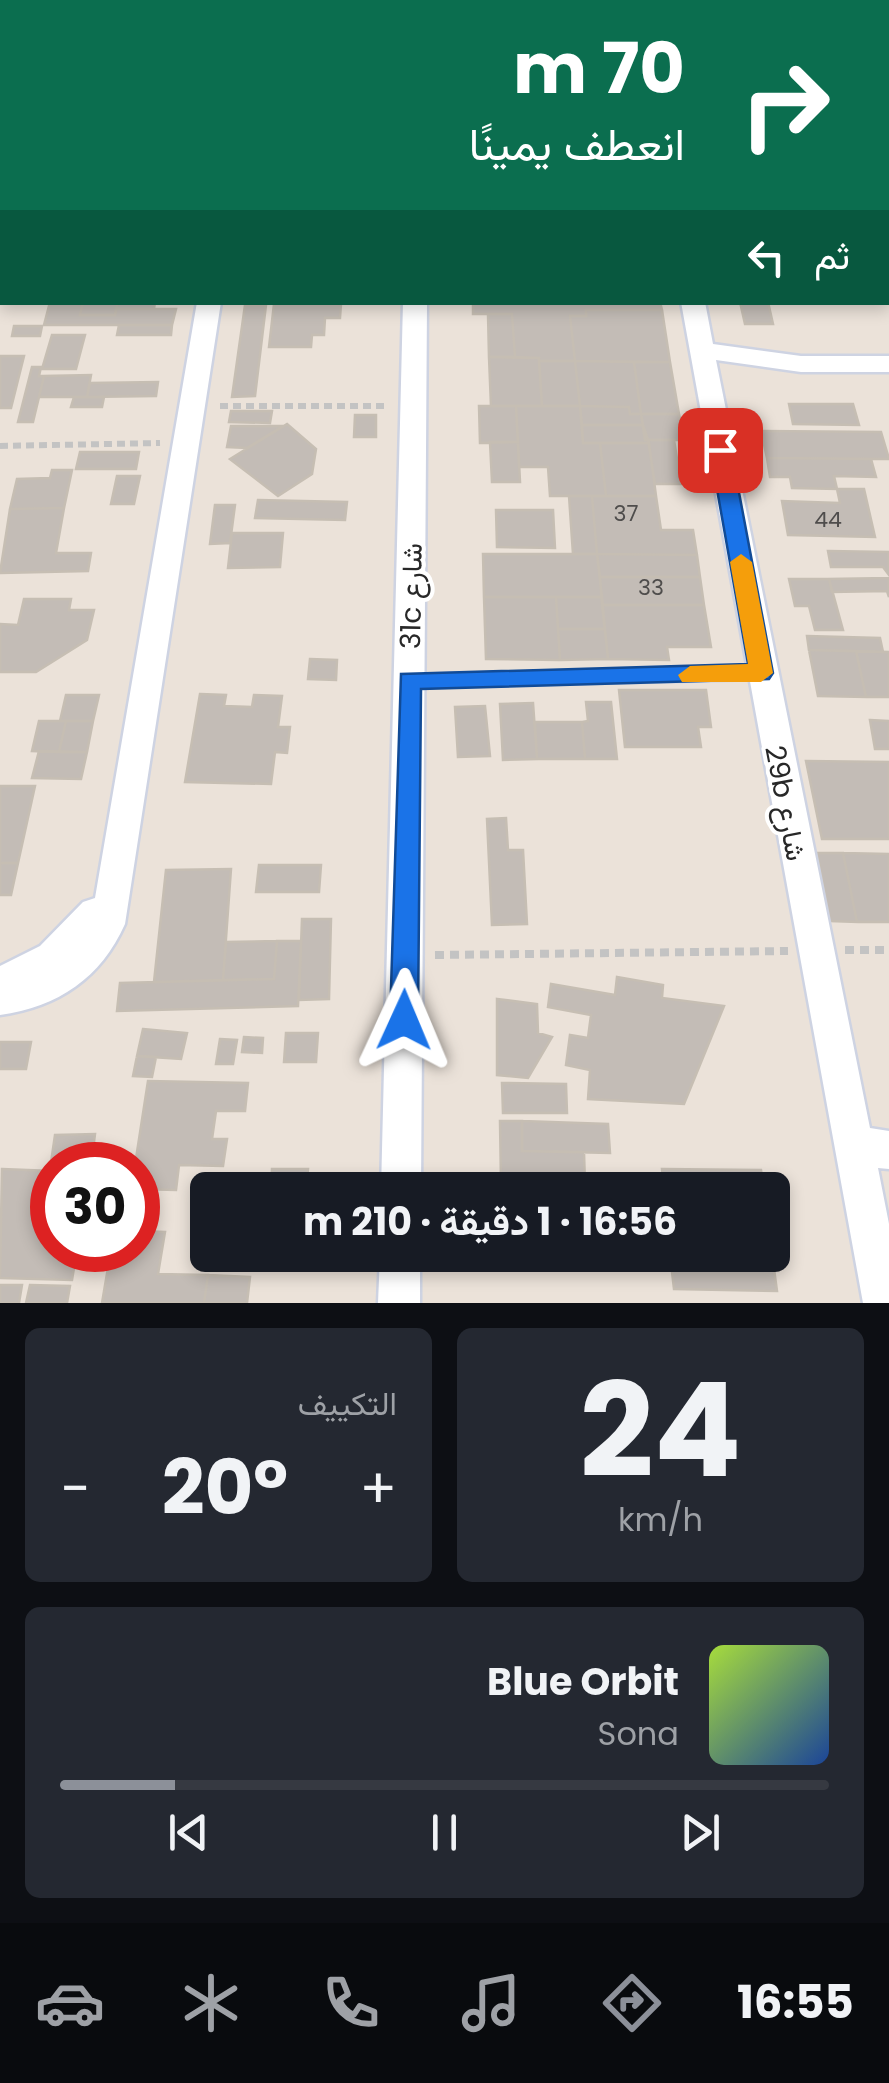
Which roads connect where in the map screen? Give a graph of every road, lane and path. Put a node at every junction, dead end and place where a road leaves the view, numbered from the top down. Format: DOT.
graph roads {
  1 [pos="209,305"];
  2 [pos="415,305"];
  3 [pos="695,305"];
  4 [pos="705,362"];
  5 [pos="889,364"];
  6 [pos="192,406"];
  7 [pos="413,406"];
  8 [pos="186,443"];
  9 [pos="0,446"];
  10 [pos="761,673"];
  11 [pos="410,680"];
  12 [pos="113,874"];
  13 [pos="889,950"];
  14 [pos="814,951"];
  15 [pos="405,955"];
  16 [pos="0,984"];
  17 [pos="0,998"];
  18 [pos="870,1148"];
  19 [pos="401,1172"];
  20 [pos="877,1204"];
  21 [pos="400,1272"];
  22 [pos="399,1303"];
  23 [pos="884,1303"];
  1 -- 6 [label="street"];
  2 -- 7 [label="street, 31c شارع"];
  3 -- 4 [label="street, 29b شارع"];
  4 -- 5 [label="street"];
  4 -- 10 [label="street, 29b شارع"];
  6 -- 7 [label="path"];
  6 -- 8 [label="street"];
  7 -- 11 [label="street, 31c شارع"];
  8 -- 9 [label="path"];
  8 -- 12 [label="street"];
  10 -- 11 [label="lane"];
  10 -- 14 [label="street, 29b شارع"];
  11 -- 15 [label="street, 31c شارع"];
  12 -- 16 [label="street"];
  12 -- 17 [label="street"];
  13 -- 14 [label="path"];
  14 -- 15 [label="path"];
  14 -- 18 [label="street, 29b شارع"];
  15 -- 19 [label="street, 31c شارع"];
  18 -- 20 [label="street, 29b شارع"];
  20 -- 23 [label="street, 29b شارع"];
  21 -- 22 [label="street"];
}
